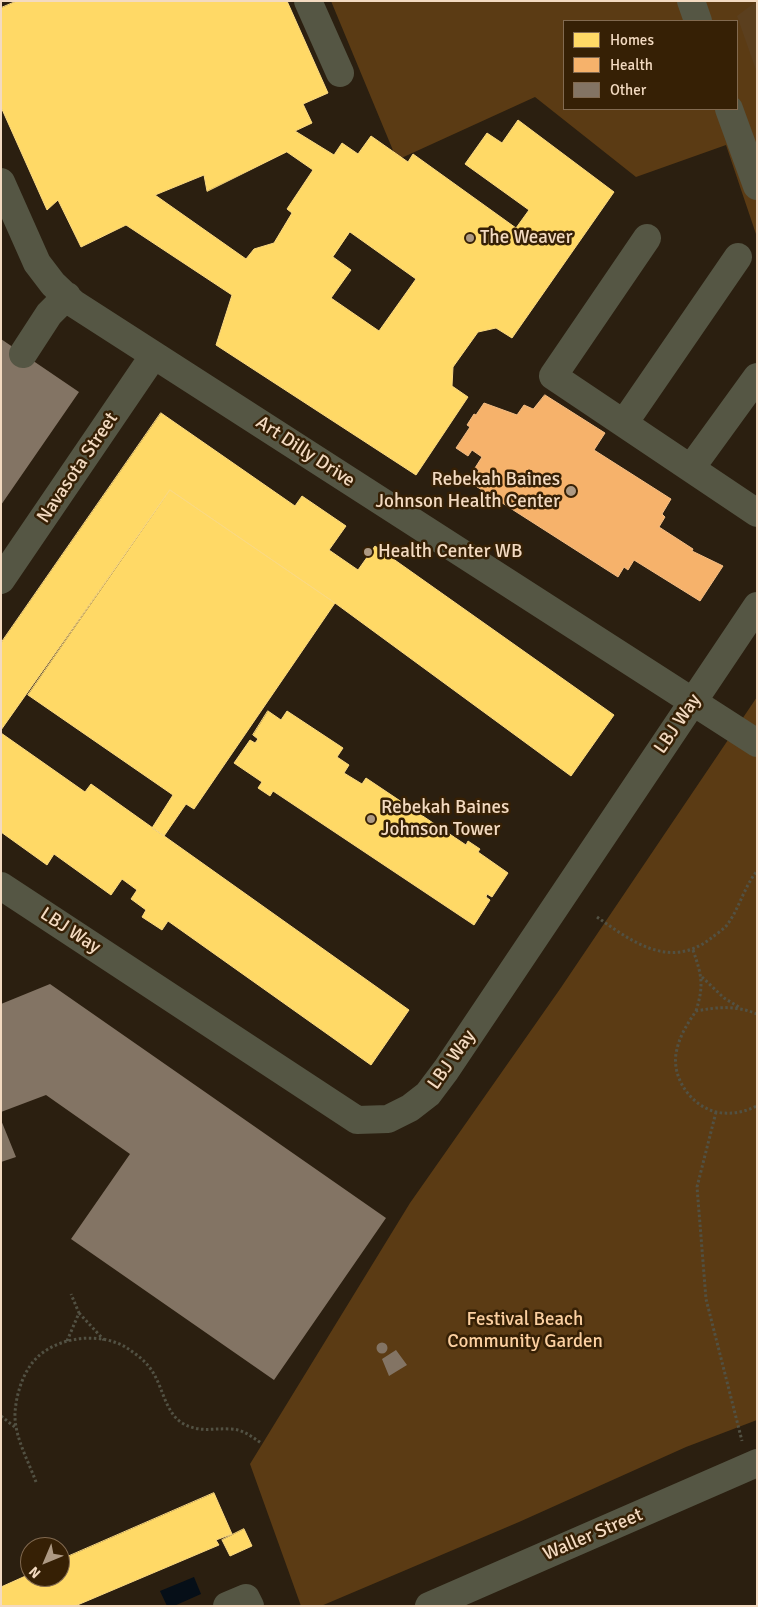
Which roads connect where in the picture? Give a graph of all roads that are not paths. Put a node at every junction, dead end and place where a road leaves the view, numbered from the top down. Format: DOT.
graph roads {
  1 [pos="308,1"];
  2 [pos="691,1"];
  3 [pos="698,20"];
  4 [pos="340,73"];
  5 [pos="729,110"];
  6 [pos="1,182"];
  7 [pos="757,186"];
  8 [pos="647,238"];
  9 [pos="738,257"];
  10 [pos="67,296"];
  11 [pos="22,354"];
  12 [pos="154,355"];
  13 [pos="757,377"];
  14 [pos="624,423"];
  15 [pos="691,468"];
  16 [pos="757,512"];
  17 [pos="1,580"];
  18 [pos="757,606"];
  19 [pos="692,703"];
  20 [pos="757,743"];
  21 [pos="1,886"];
  22 [pos="752,1460"];
  23 [pos="227,1606"];
  24 [pos="250,1606"];
  25 [pos="429,1606"];
  1 -- 4 [label="street"];
  2 -- 3 [label="street"];
  5 -- 7 [label="street"];
  6 -- 10 [label="street, Art Dilly Drive"];
  8 -- 14 [label="street"];
  9 -- 14 [label="street"];
  10 -- 11 [label="street"];
  10 -- 12 [label="street, Art Dilly Drive"];
  12 -- 17 [label="street, Navasota Street"];
  12 -- 19 [label="street, Art Dilly Drive"];
  13 -- 15 [label="street"];
  14 -- 15 [label="street"];
  15 -- 16 [label="street"];
  18 -- 19 [label="street, LBJ Way"];
  19 -- 20 [label="street, Art Dilly Drive"];
  19 -- 21 [label="street, LBJ Way"];
  22 -- 25 [label="street, Waller Street"];
  23 -- 24 [label="street"];
}
